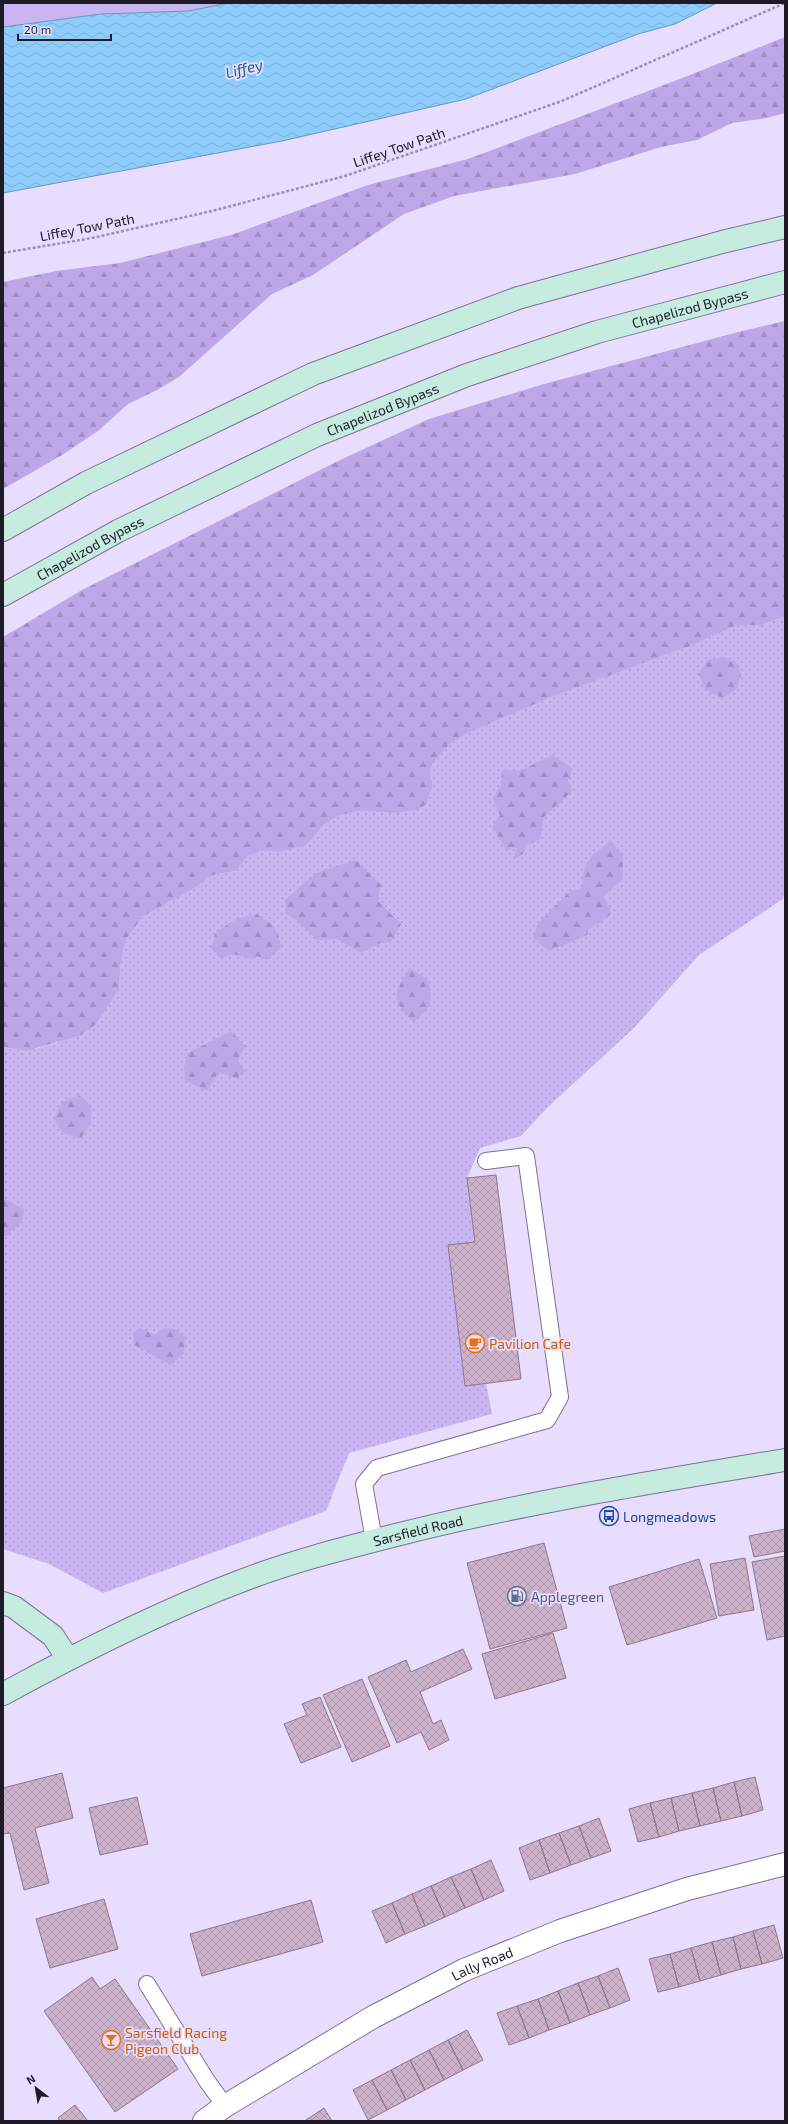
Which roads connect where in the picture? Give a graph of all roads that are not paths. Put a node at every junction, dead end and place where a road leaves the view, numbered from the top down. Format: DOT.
graph roads {
  1 [pos="785,227"];
  2 [pos="785,282"];
  3 [pos="3,530"];
  4 [pos="3,595"];
  5 [pos="486,1162"];
  6 [pos="785,1460"];
  7 [pos="374,1540"];
  8 [pos="3,1603"];
  9 [pos="68,1659"];
  10 [pos="3,1694"];
  11 [pos="785,1864"];
  12 [pos="147,1984"];
  13 [pos="225,2106"];
  14 [pos="204,2121"];
  1 -- 3 [label="main road"];
  2 -- 4 [label="main road, Chapelizod Bypass"];
  5 -- 7 [label="lane"];
  6 -- 7 [label="main road, Sarsfield Road"];
  7 -- 9 [label="main road, Sarsfield Road"];
  8 -- 9 [label="main road"];
  9 -- 10 [label="main road, Sarsfield Road"];
  11 -- 13 [label="street, Lally Road"];
  12 -- 13 [label="lane"];
  13 -- 14 [label="street, Lally Road"];
}
